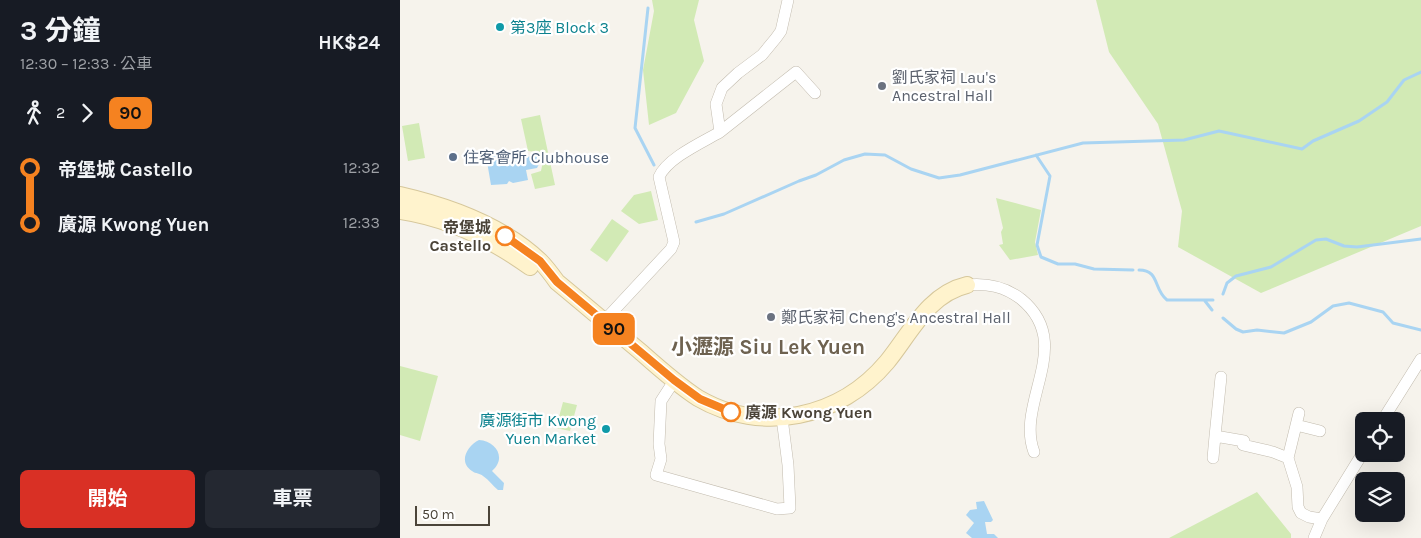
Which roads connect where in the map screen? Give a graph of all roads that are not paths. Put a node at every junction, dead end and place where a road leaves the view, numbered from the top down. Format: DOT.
graph roads {
  1 [pos="788,0"];
  2 [pos="815,93"];
  3 [pos="720,132"];
  4 [pos="400,195"];
  5 [pos="400,211"];
  6 [pos="557,282"];
  7 [pos="967,285"];
  8 [pos="604,321"];
  9 [pos="1421,360"];
  10 [pos="1221,377"];
  11 [pos="674,380"];
  12 [pos="1388,412"];
  13 [pos="1299,413"];
  14 [pos="782,418"];
  15 [pos="1296,425"];
  16 [pos="1320,431"];
  17 [pos="1215,436"];
  18 [pos="1034,452"];
  19 [pos="1213,458"];
  20 [pos="1288,458"];
  21 [pos="1357,462"];
  22 [pos="1322,519"];
  23 [pos="1314,538"];
  1 -- 3 [label="street"];
  2 -- 3 [label="street"];
  3 -- 8 [label="street"];
  4 -- 6 [label="street"];
  5 -- 6 [label="street"];
  6 -- 8 [label="street"];
  7 -- 14 [label="street"];
  7 -- 18 [label="street"];
  8 -- 11 [label="street"];
  9 -- 12 [label="street"];
  10 -- 17 [label="street"];
  11 -- 14 [label="street"];
  11 -- 14 [label="street"];
  13 -- 15 [label="street"];
  15 -- 16 [label="street"];
  15 -- 20 [label="street"];
  17 -- 19 [label="street"];
  17 -- 20 [label="street"];
  20 -- 22 [label="street"];
  21 -- 22 [label="street"];
  22 -- 23 [label="street"];
}
